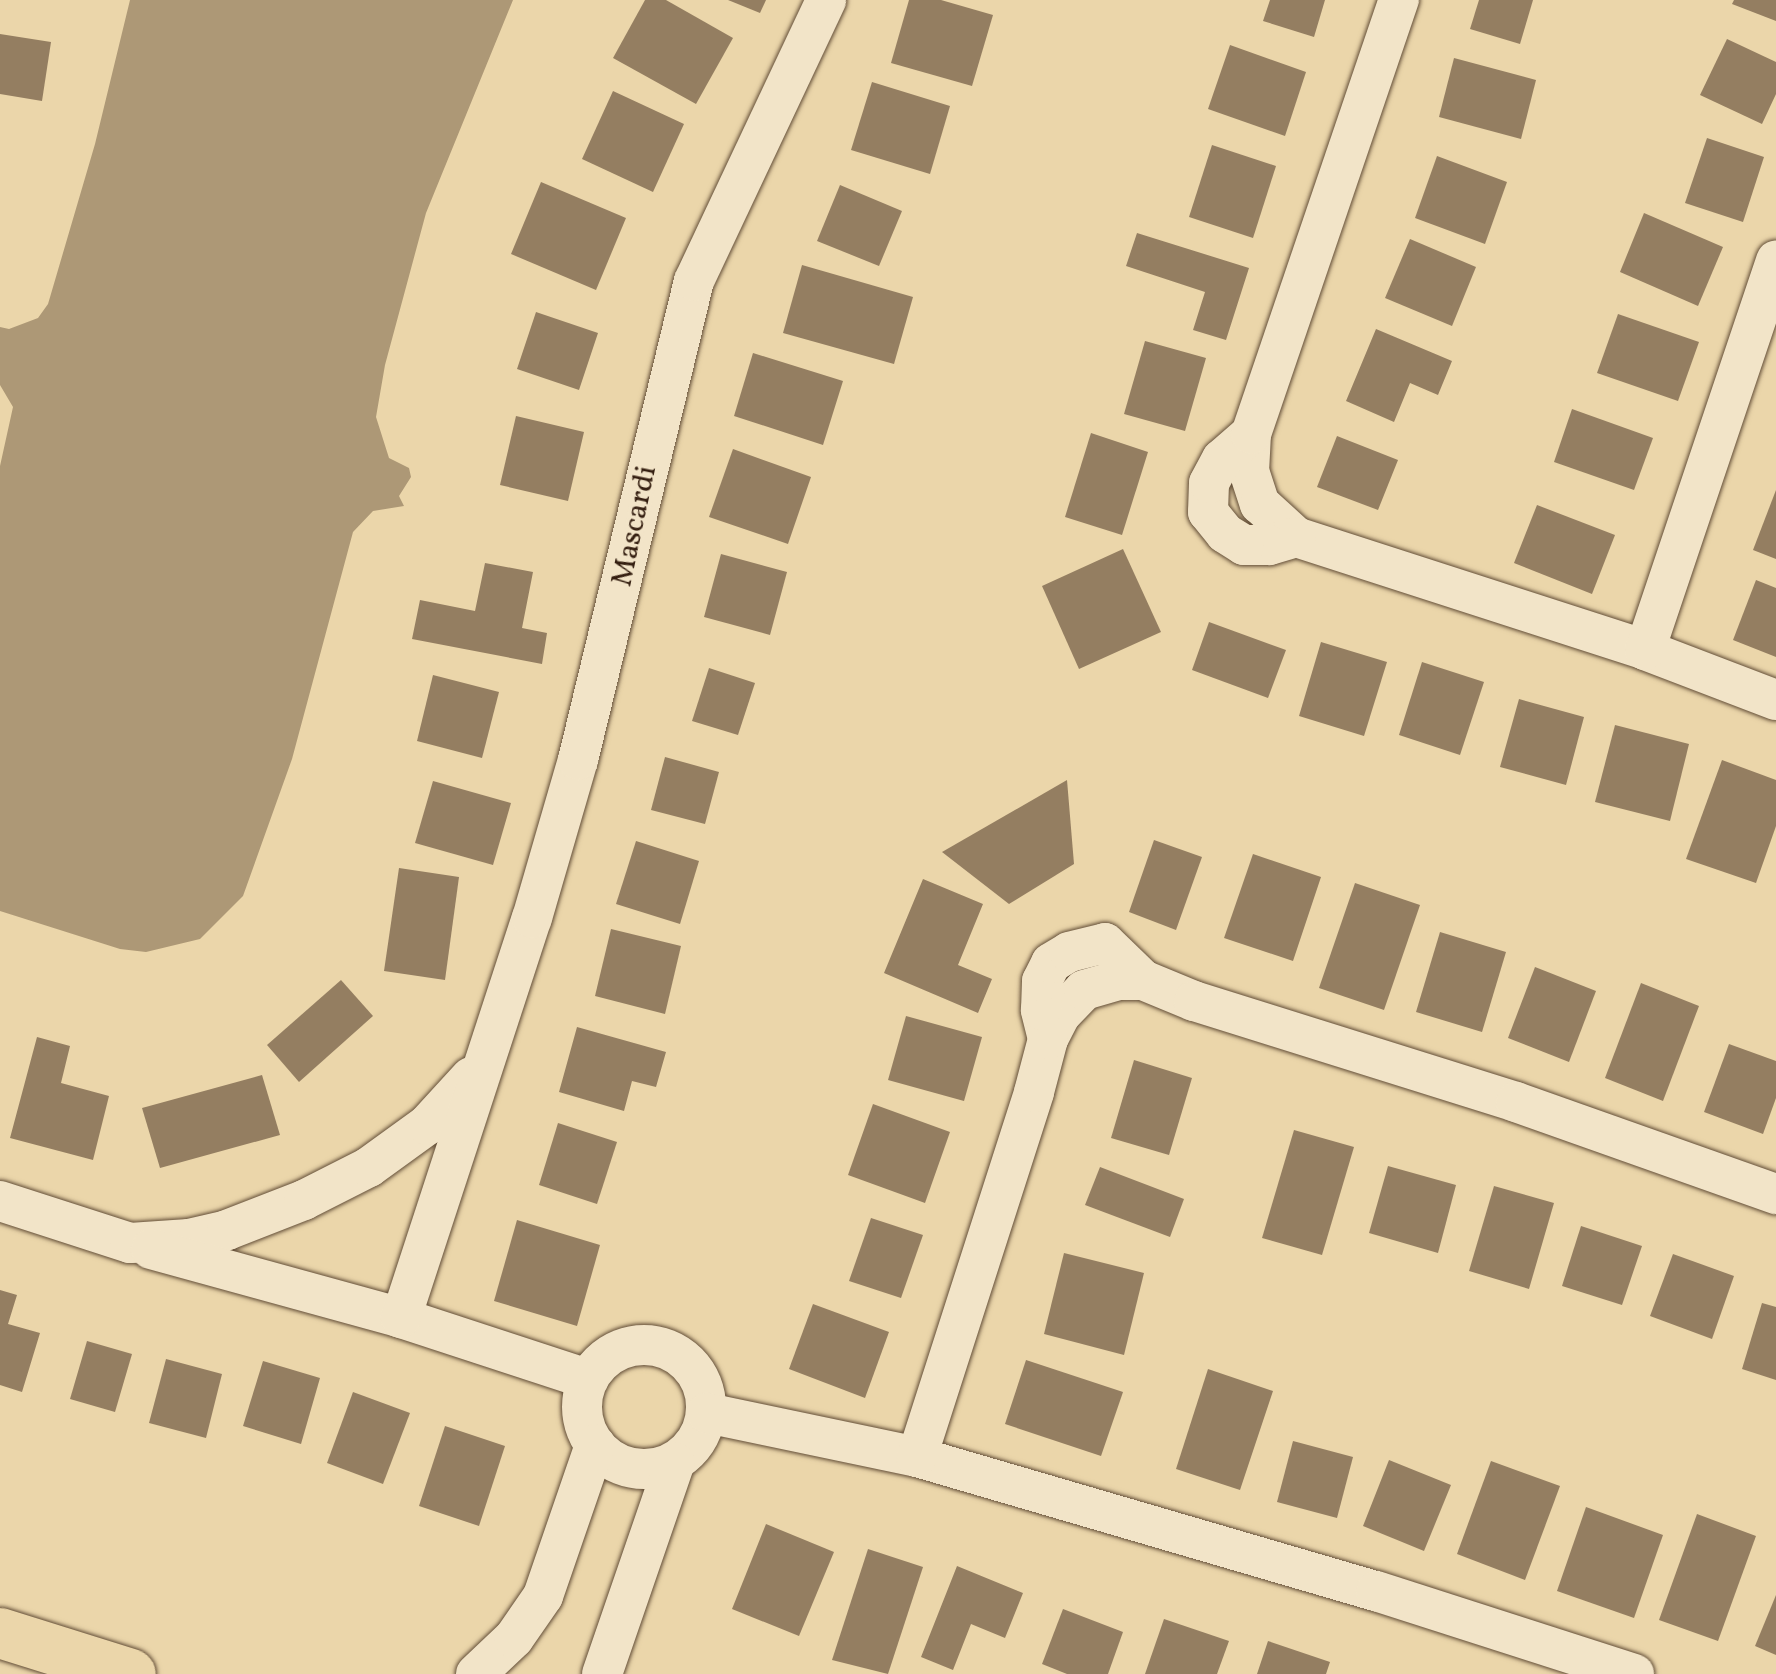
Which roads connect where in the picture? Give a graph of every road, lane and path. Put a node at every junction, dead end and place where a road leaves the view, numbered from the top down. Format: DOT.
graph roads {
  1 [pos="826,0"];
  2 [pos="1399,0"];
  3 [pos="1776,260"];
  4 [pos="1645,650"];
  5 [pos="1776,700"];
  6 [pos="480,1067"];
  7 [pos="1776,1194"];
  8 [pos="0,1201"];
  9 [pos="130,1243"];
  10 [pos="401,1318"];
  11 [pos="588,1379"];
  12 [pos="707,1413"];
  13 [pos="594,1446"];
  14 [pos="918,1457"];
  15 [pos="675,1462"];
  16 [pos="0,1633"];
  17 [pos="131,1674"];
  18 [pos="476,1674"];
  19 [pos="602,1674"];
  20 [pos="1634,1674"];
  1 -- 6 [label="street, Mascardi"];
  2 -- 4 [label="street"];
  3 -- 4 [label="street"];
  4 -- 5 [label="street"];
  6 -- 9 [label="street, Mascardi"];
  6 -- 10 [label="street, Mascardi"];
  7 -- 14 [label="street"];
  8 -- 9 [label="street, Mascardi"];
  9 -- 10 [label="street"];
  10 -- 11 [label="street"];
  11 -- 12 [label="street"];
  11 -- 13 [label="street"];
  12 -- 14 [label="street"];
  12 -- 15 [label="street"];
  13 -- 15 [label="street"];
  13 -- 18 [label="street"];
  14 -- 20 [label="street"];
  15 -- 19 [label="street"];
  16 -- 17 [label="main road"];
}
